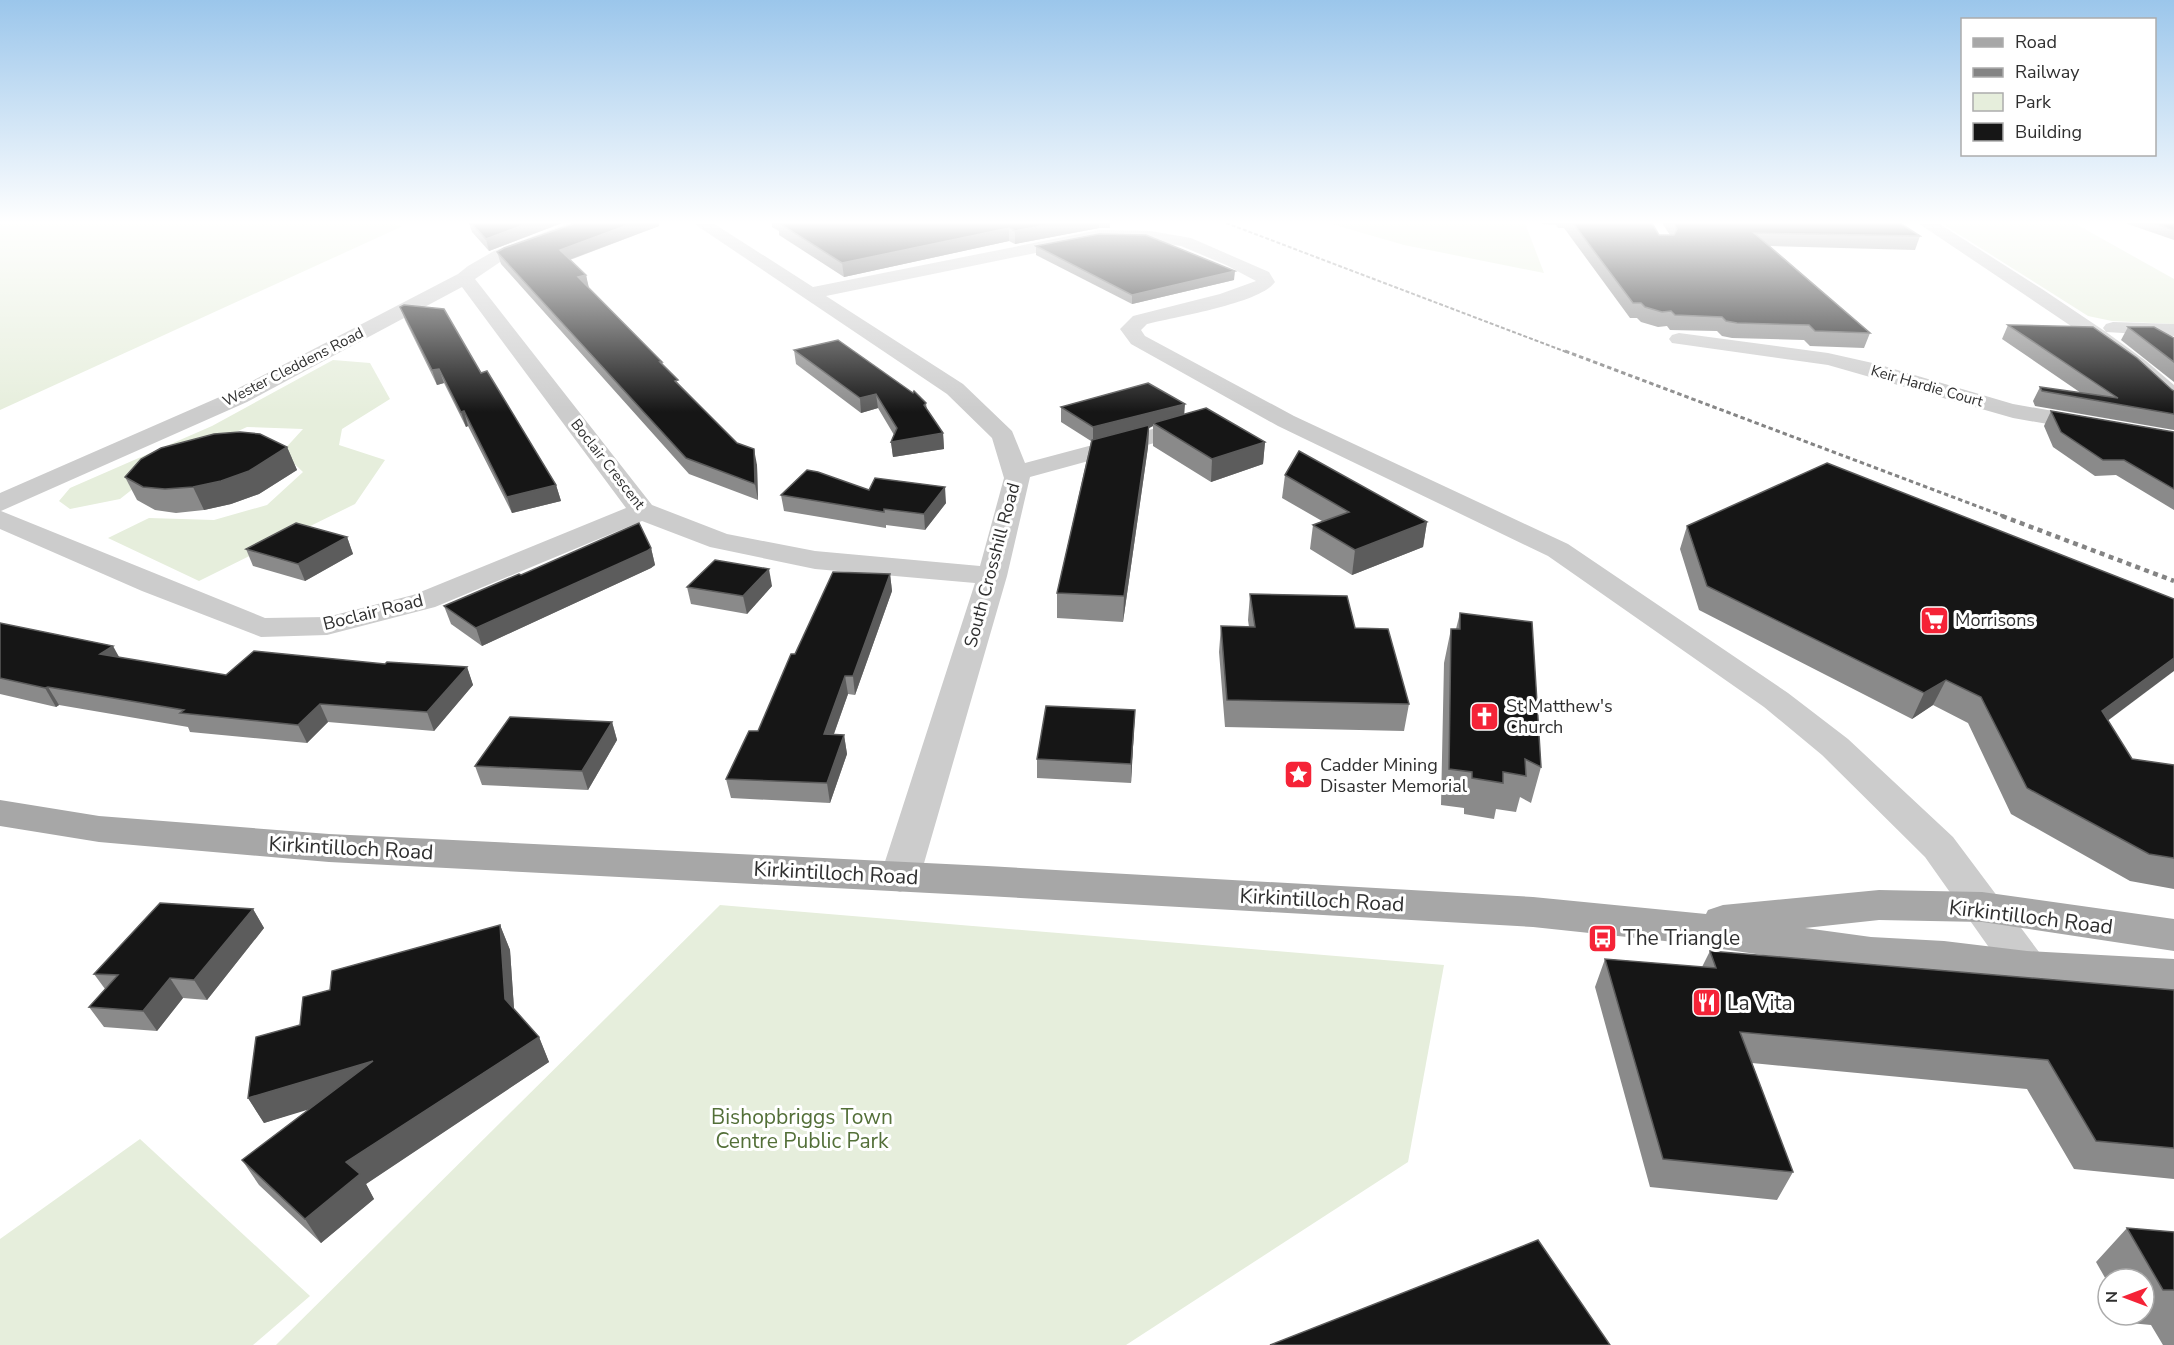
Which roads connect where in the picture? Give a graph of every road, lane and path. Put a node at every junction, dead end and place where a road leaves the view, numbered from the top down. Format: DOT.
graph roads {
  1 [pos="450,286"];
  2 [pos="471,286"];
  3 [pos="796,286"];
  4 [pos="849,286"];
  5 [pos="1263,286"];
  6 [pos="2027,286"];
  7 [pos="809,294"];
  8 [pos="2085,326"];
  9 [pos="2174,330"];
  10 [pos="1679,339"];
  11 [pos="2174,398"];
  12 [pos="1194,425"];
  13 [pos="2174,439"];
  14 [pos="1016,473"];
  15 [pos="0,503"];
  16 [pos="642,511"];
  17 [pos="0,519"];
  18 [pos="992,576"];
  19 [pos="0,813"];
  20 [pos="900,877"];
  21 [pos="1982,907"];
  22 [pos="1674,926"];
  23 [pos="2174,935"];
  24 [pos="2027,968"];
  25 [pos="2174,976"];
  1 -- 15 [label="street, Wester Cleddens Road"];
  2 -- 16 [label="street, Boclair Crescent"];
  3 -- 7 [label="street, South Crosshill Road"];
  4 -- 7 [label="street"];
  5 -- 21 [label="street"];
  6 -- 8 [label="street"];
  7 -- 14 [label="street, South Crosshill Road"];
  8 -- 9 [label="street"];
  8 -- 11 [label="street"];
  10 -- 13 [label="street, Keir Hardie Court"];
  12 -- 14 [label="street"];
  14 -- 18 [label="street, South Crosshill Road"];
  16 -- 17 [label="street, Boclair Road"];
  16 -- 18 [label="street, Boclair Crescent"];
  18 -- 20 [label="street, South Crosshill Road"];
  19 -- 20 [label="main road, Kirkintilloch Road"];
  20 -- 22 [label="main road, Kirkintilloch Road"];
  21 -- 22 [label="main road, Kirkintilloch Road"];
  21 -- 23 [label="main road, Kirkintilloch Road"];
  21 -- 24 [label="street"];
  22 -- 24 [label="main road, Kirkintilloch Road"];
  24 -- 25 [label="main road, Kirkintilloch Road"];
}
